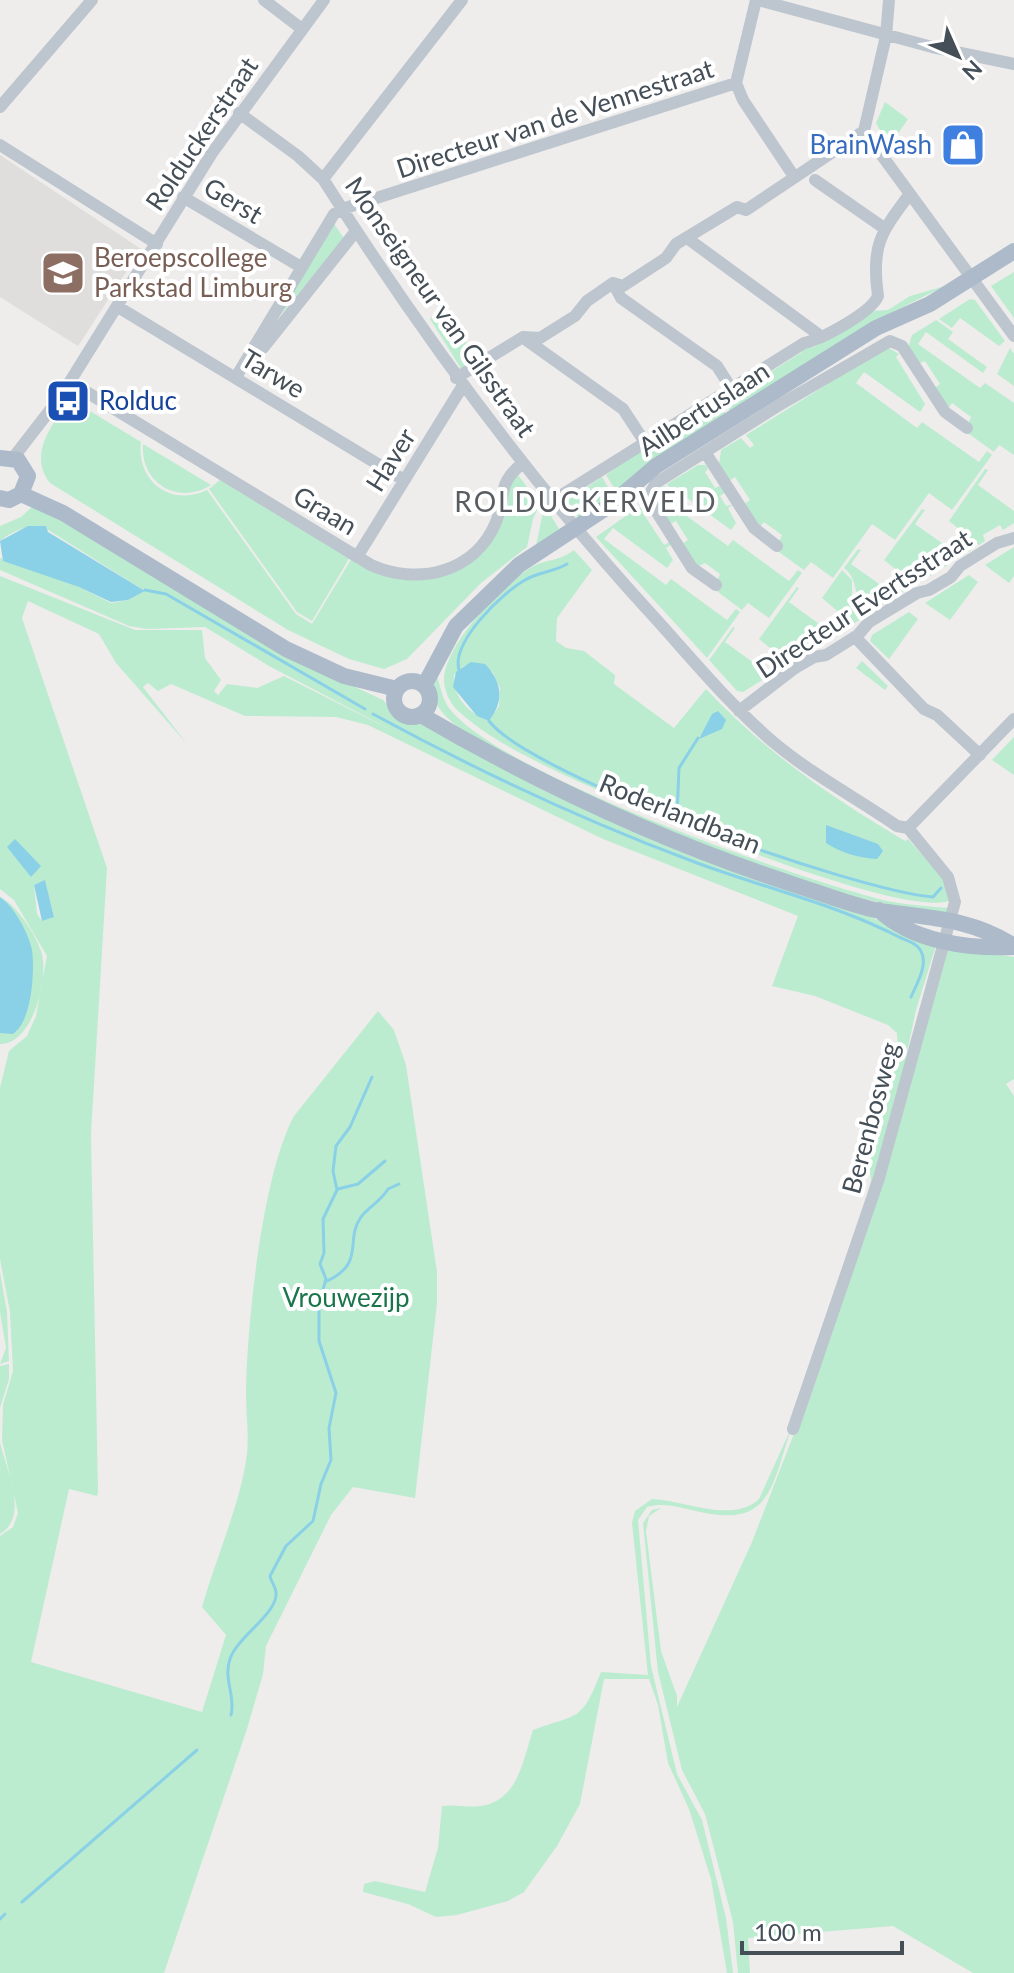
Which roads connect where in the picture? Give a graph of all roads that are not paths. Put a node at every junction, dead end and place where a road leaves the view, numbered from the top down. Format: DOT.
graph roads {
  1 [pos="92,0"];
  2 [pos="264,0"];
  3 [pos="324,0"];
  4 [pos="462,0"];
  5 [pos="757,0"];
  6 [pos="889,0"];
  7 [pos="302,29"];
  8 [pos="886,36"];
  9 [pos="1014,64"];
  10 [pos="736,83"];
  11 [pos="0,107"];
  12 [pos="239,113"];
  13 [pos="864,131"];
  14 [pos="0,145"];
  15 [pos="793,175"];
  16 [pos="323,179"];
  17 [pos="815,180"];
  18 [pos="909,195"];
  19 [pos="183,197"];
  20 [pos="342,209"];
  21 [pos="884,228"];
  22 [pos="356,231"];
  23 [pos="687,238"];
  24 [pos="157,244"];
  25 [pos="1014,251"];
  26 [pos="301,267"];
  27 [pos="972,277"];
  28 [pos="613,283"];
  29 [pos="118,307"];
  30 [pos="1014,336"];
  31 [pos="523,337"];
  32 [pos="822,337"];
  33 [pos="252,351"];
  34 [pos="236,377"];
  35 [pos="70,382"];
  36 [pos="459,383"];
  37 [pos="731,388"];
  38 [pos="735,425"];
  39 [pos="967,428"];
  40 [pos="644,441"];
  41 [pos="705,452"];
  42 [pos="12,460"];
  43 [pos="523,463"];
  44 [pos="404,480"];
  45 [pos="24,490"];
  46 [pos="1,500"];
  47 [pos="552,501"];
  48 [pos="574,530"];
  49 [pos="1014,538"];
  50 [pos="777,546"];
  51 [pos="357,557"];
  52 [pos="716,585"];
  53 [pos="855,637"];
  54 [pos="420,684"];
  55 [pos="395,695"];
  56 [pos="425,710"];
  57 [pos="739,711"];
  58 [pos="1014,719"];
  59 [pos="980,755"];
  60 [pos="908,828"];
  61 [pos="879,910"];
  62 [pos="950,920"];
  63 [pos="943,940"];
  64 [pos="1014,947"];
  65 [pos="793,1429"];
  1 -- 11 [label="street"];
  2 -- 7 [label="street"];
  3 -- 7 [label="street, Rolduckerstraat"];
  4 -- 16 [label="street"];
  5 -- 8 [label="street"];
  5 -- 10 [label="street"];
  6 -- 8 [label="street"];
  7 -- 12 [label="street, Rolduckerstraat"];
  8 -- 9 [label="street"];
  8 -- 13 [label="street"];
  10 -- 15 [label="street"];
  10 -- 20 [label="street, Directeur van de Vennestraat"];
  12 -- 16 [label="street, Monseigneur van Gilsstraat"];
  12 -- 19 [label="street, Rolduckerstraat"];
  13 -- 15 [label="street"];
  13 -- 18 [label="street"];
  14 -- 24 [label="street"];
  15 -- 23 [label="street"];
  16 -- 20 [label="street, Monseigneur van Gilsstraat"];
  17 -- 21 [label="street"];
  18 -- 21 [label="street"];
  18 -- 27 [label="street"];
  19 -- 24 [label="street, Rolduckerstraat"];
  19 -- 26 [label="street, Gerst"];
  20 -- 22 [label="street, Monseigneur van Gilsstraat"];
  20 -- 26 [label="street"];
  21 -- 32 [label="street, Ailbertuslaan"];
  22 -- 33 [label="street"];
  22 -- 36 [label="street, Monseigneur van Gilsstraat"];
  23 -- 28 [label="street"];
  23 -- 32 [label="street"];
  24 -- 29 [label="street, Rolduckerstraat"];
  25 -- 27 [label="main road, Ailbertuslaan"];
  26 -- 33 [label="street"];
  27 -- 30 [label="street"];
  27 -- 38 [label="main road, Ailbertuslaan"];
  28 -- 31 [label="street"];
  28 -- 37 [label="street"];
  29 -- 34 [label="street, Tarwe"];
  29 -- 35 [label="street, Rolduckerstraat"];
  31 -- 36 [label="street"];
  31 -- 40 [label="street"];
  32 -- 37 [label="street, Ailbertuslaan"];
  33 -- 34 [label="street"];
  34 -- 44 [label="street, Tarwe"];
  35 -- 42 [label="street, Rolduckerstraat"];
  35 -- 51 [label="street, Graan"];
  36 -- 43 [label="street, Monseigneur van Gilsstraat"];
  36 -- 44 [label="street, Haver"];
  37 -- 40 [label="street, Ailbertuslaan"];
  38 -- 39 [label="street, Ailbertuslaan"];
  38 -- 41 [label="street, Ailbertuslaan"];
  38 -- 48 [label="main road, Ailbertuslaan"];
  40 -- 47 [label="street, Ailbertuslaan"];
  41 -- 50 [label="street, Ailbertuslaan"];
  41 -- 52 [label="street, Ailbertuslaan"];
  42 -- 45 [label="main road"];
  43 -- 47 [label="street, Monseigneur van Gilsstraat"];
  43 -- 51 [label="street, Graan"];
  44 -- 51 [label="street, Haver"];
  45 -- 46 [label="main road"];
  45 -- 55 [label="main road"];
  47 -- 48 [label="street, Monseigneur van Gilsstraat"];
  48 -- 54 [label="main road, Ailbertuslaan"];
  48 -- 57 [label="street, Monseigneur van Gilsstraat"];
  49 -- 53 [label="street, Directeur Evertsstraat"];
  53 -- 57 [label="street, Directeur Evertsstraat"];
  53 -- 59 [label="street"];
  54 -- 55 [label="main road"];
  54 -- 56 [label="main road"];
  55 -- 56 [label="main road"];
  56 -- 61 [label="main road, Roderlandbaan"];
  57 -- 60 [label="street, Monseigneur van Gilsstraat"];
  58 -- 59 [label="street"];
  59 -- 60 [label="street"];
  60 -- 62 [label="street, Berenbosweg"];
  61 -- 62 [label="main road, Roderlandbaan"];
  61 -- 63 [label="main road, Roderlandbaan"];
  62 -- 63 [label="street, Berenbosweg"];
  62 -- 64 [label="main road, Roderlandbaan"];
  63 -- 64 [label="main road, Roderlandbaan"];
  63 -- 65 [label="street, Berenbosweg"];
}
